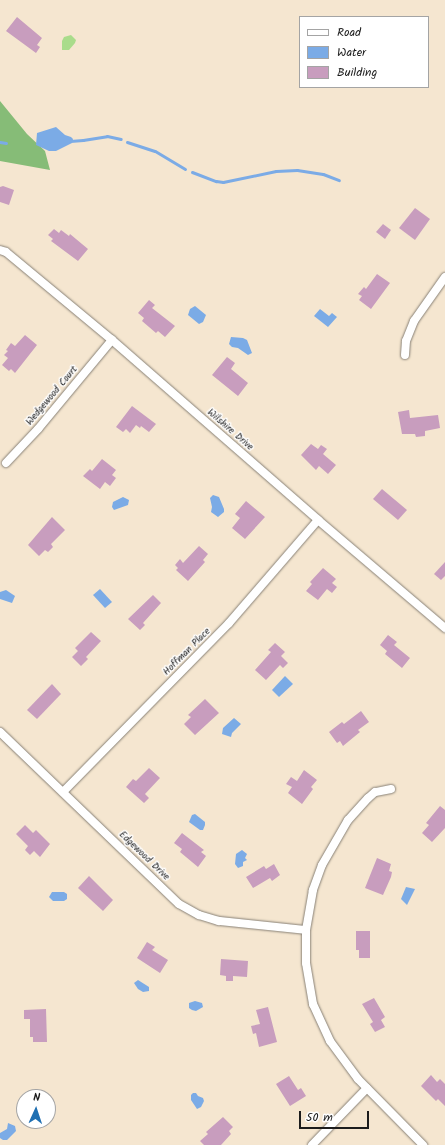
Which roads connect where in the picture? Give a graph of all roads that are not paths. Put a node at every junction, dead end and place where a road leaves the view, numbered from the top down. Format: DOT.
graph roads {
  1 [pos="0,250"];
  2 [pos="445,277"];
  3 [pos="112,340"];
  4 [pos="405,355"];
  5 [pos="6,463"];
  6 [pos="318,520"];
  7 [pos="445,628"];
  8 [pos="0,732"];
  9 [pos="391,789"];
  10 [pos="63,792"];
  11 [pos="306,930"];
  12 [pos="367,1088"];
  13 [pos="312,1145"];
  14 [pos="423,1145"];
  1 -- 3 [label="street, Wilshire Drive"];
  2 -- 4 [label="street"];
  3 -- 5 [label="street, Wedgewood Court"];
  3 -- 6 [label="street, Wilshire Drive"];
  6 -- 7 [label="street, Wilshire Drive"];
  6 -- 10 [label="street, Hoffman Place"];
  8 -- 10 [label="street, Edgewood Drive"];
  9 -- 11 [label="street"];
  10 -- 11 [label="street, Edgewood Drive"];
  11 -- 12 [label="street"];
  12 -- 13 [label="street"];
  12 -- 14 [label="street"];
}
